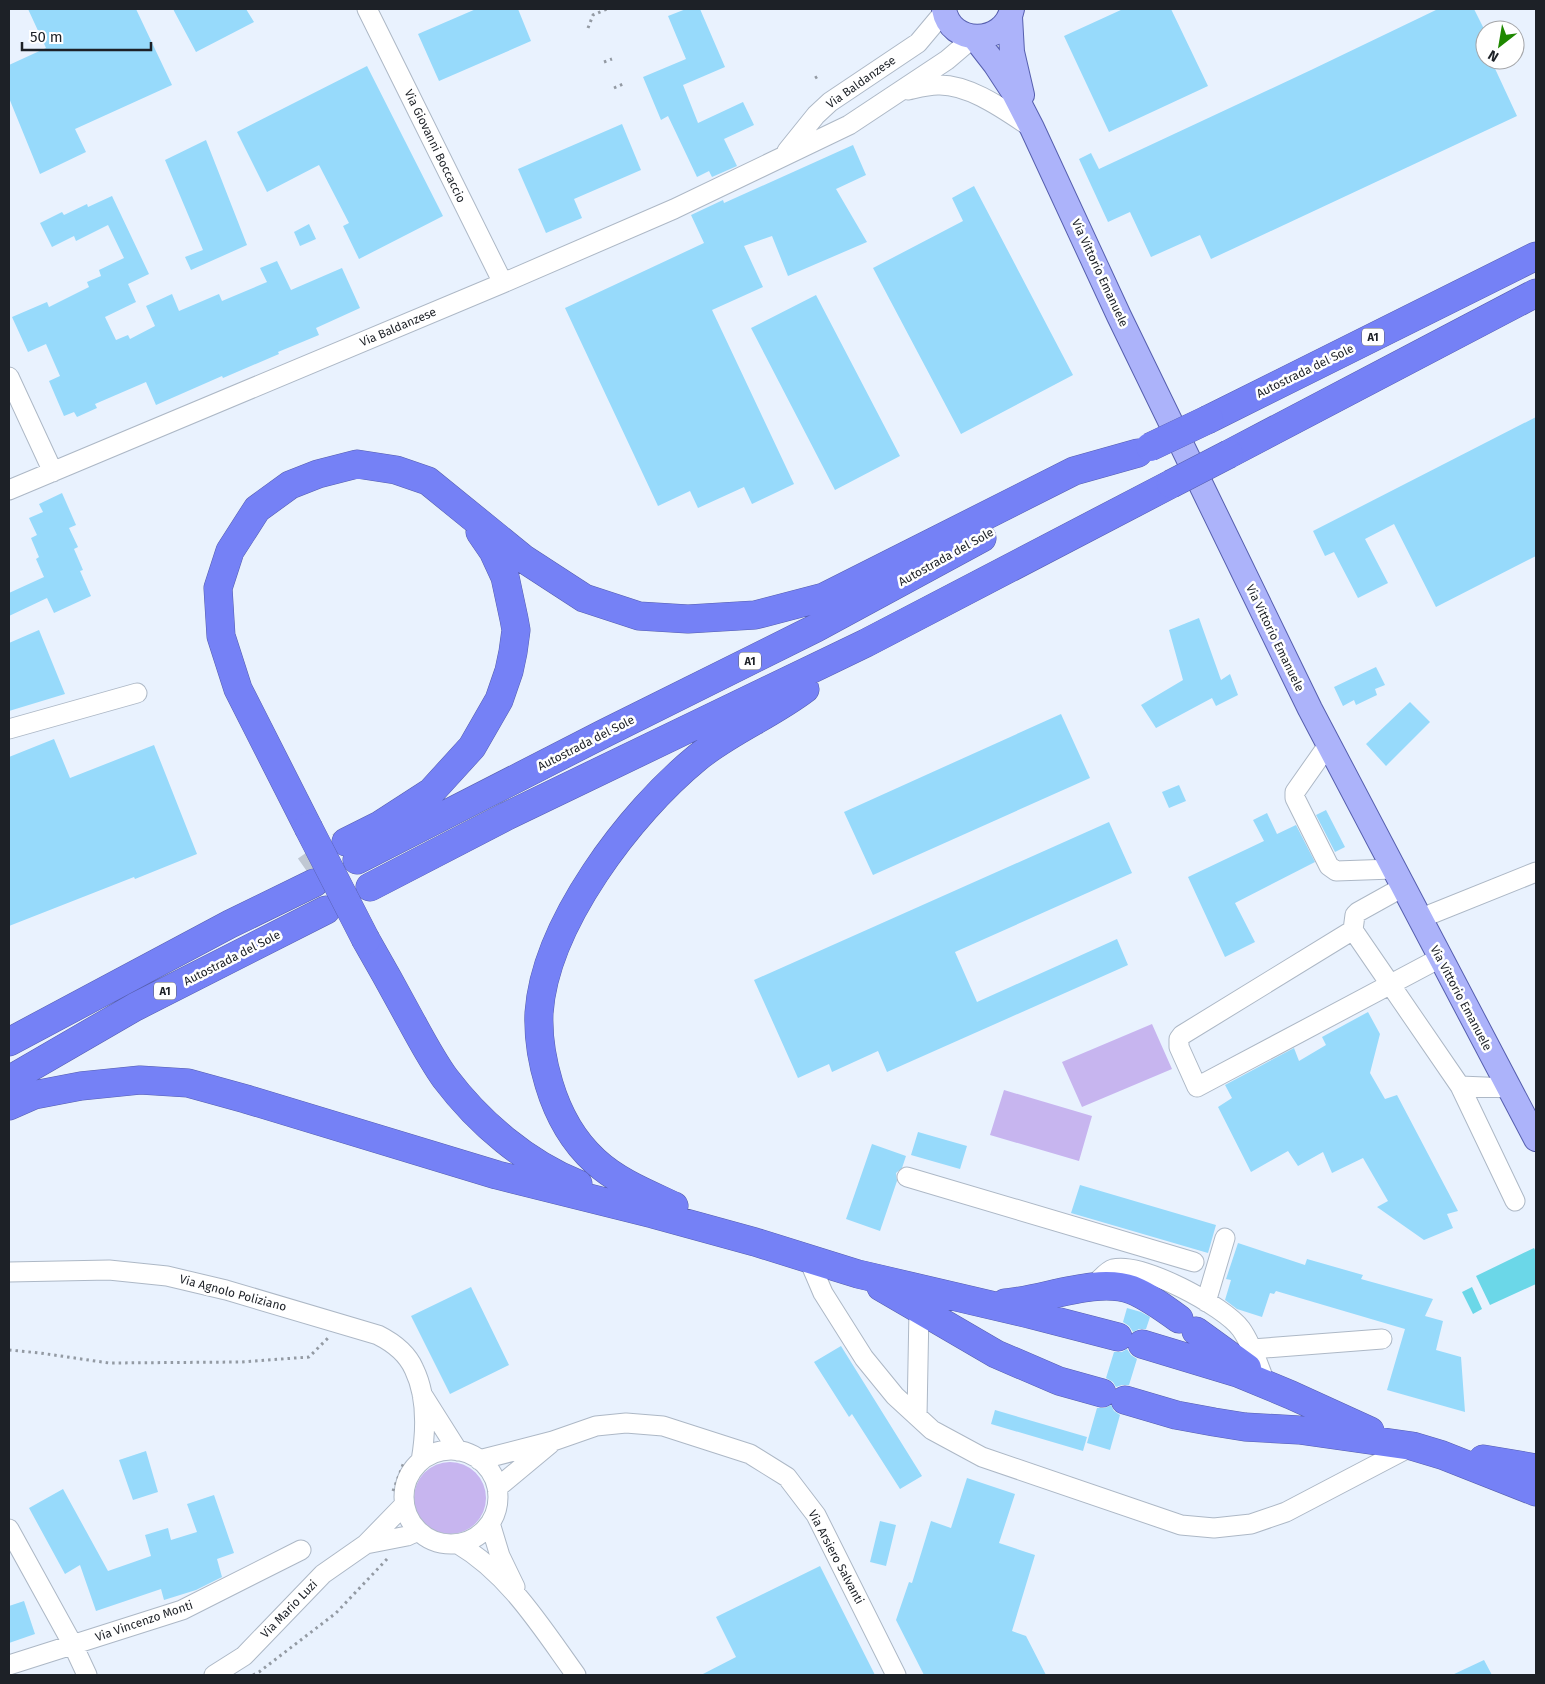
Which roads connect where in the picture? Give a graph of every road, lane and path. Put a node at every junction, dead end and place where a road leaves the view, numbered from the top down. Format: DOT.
graph roads {
  1 [pos="366,9"];
  2 [pos="608,9"];
  3 [pos="944,11"];
  4 [pos="1011,13"];
  5 [pos="588,28"];
  6 [pos="974,37"];
  7 [pos="612,59"];
  8 [pos="604,62"];
  9 [pos="820,75"];
  10 [pos="815,78"];
  11 [pos="622,84"];
  12 [pos="614,88"];
  13 [pos="894,94"];
  14 [pos="1032,128"];
  15 [pos="783,156"];
  16 [pos="1536,256"];
  17 [pos="503,283"];
  18 [pos="1536,293"];
  19 [pos="9,377"];
  20 [pos="1144,450"];
  21 [pos="53,472"];
  22 [pos="9,490"];
  23 [pos="467,512"];
  24 [pos="866,643"];
  25 [pos="137,693"];
  26 [pos="9,729"];
  27 [pos="1328,745"];
  28 [pos="1536,872"];
  29 [pos="310,876"];
  30 [pos="1398,878"];
  31 [pos="370,887"];
  32 [pos="326,910"];
  33 [pos="1419,918"];
  34 [pos="1353,930"];
  35 [pos="1440,958"];
  36 [pos="1391,985"];
  37 [pos="9,1042"];
  38 [pos="9,1080"];
  39 [pos="1460,1086"];
  40 [pos="1509,1088"];
  41 [pos="9,1106"];
  42 [pos="1536,1139"];
  43 [pos="907,1177"];
  44 [pos="1515,1201"];
  45 [pos="653,1214"];
  46 [pos="1225,1238"];
  47 [pos="1116,1239"];
  48 [pos="755,1242"];
  49 [pos="808,1258"];
  50 [pos="1194,1262"];
  51 [pos="9,1272"];
  52 [pos="858,1274"];
  53 [pos="1102,1278"];
  54 [pos="1206,1302"];
  55 [pos="990,1304"];
  56 [pos="919,1310"];
  57 [pos="320,1333"];
  58 [pos="1382,1339"];
  59 [pos="1252,1349"];
  60 [pos="9,1350"];
  61 [pos="1263,1377"];
  62 [pos="422,1393"];
  63 [pos="1291,1395"];
  64 [pos="917,1416"];
  65 [pos="553,1441"];
  66 [pos="1404,1445"];
  67 [pos="458,1451"];
  68 [pos="1442,1455"];
  69 [pos="414,1459"];
  70 [pos="479,1460"];
  71 [pos="1536,1468"];
  72 [pos="497,1488"];
  73 [pos="1536,1492"];
  74 [pos="398,1500"];
  75 [pos="490,1523"];
  76 [pos="9,1529"];
  77 [pos="418,1531"];
  78 [pos="366,1544"];
  79 [pos="458,1544"];
  80 [pos="301,1550"];
  81 [pos="388,1557"];
  82 [pos="521,1600"];
  83 [pos="73,1645"];
  84 [pos="9,1665"];
  85 [pos="87,1675"];
  86 [pos="214,1675"];
  87 [pos="253,1675"];
  88 [pos="576,1675"];
  89 [pos="896,1675"];
  1 -- 17 [label="street, Via Giovanni Boccaccio"];
  2 -- 5 [label="path"];
  3 -- 6 [label="main road, Via Vittorio Emanuele"];
  3 -- 15 [label="street, Via Baldanzese"];
  4 -- 6 [label="main road, Via Vittorio Emanuele"];
  4 -- 14 [label="main road, Via Vittorio Emanuele"];
  6 -- 13 [label="street, Via Baldanzese"];
  6 -- 14 [label="main road, Via Vittorio Emanuele"];
  7 -- 8 [label="path"];
  9 -- 10 [label="path"];
  11 -- 12 [label="path"];
  13 -- 14 [label="street, Via Baldanzese"];
  13 -- 15 [label="street, Via Baldanzese"];
  14 -- 27 [label="main road, Via Vittorio Emanuele"];
  15 -- 17 [label="street, Via Baldanzese"];
  16 -- 20 [label="highway, Autostrada del Sole / A1, bridge"];
  17 -- 21 [label="street, Via Baldanzese"];
  18 -- 24 [label="highway, bridge"];
  19 -- 21 [label="street"];
  20 -- 23 [label="highway"];
  20 -- 23 [label="highway, Autostrada del Sole / A1"];
  21 -- 22 [label="street, Via Baldanzese"];
  23 -- 45 [label="highway, bridge"];
  24 -- 31 [label="highway"];
  24 -- 48 [label="highway"];
  25 -- 26 [label="street"];
  27 -- 30 [label="main road, Via Vittorio Emanuele"];
  27 -- 30 [label="street"];
  28 -- 33 [label="street"];
  29 -- 37 [label="highway, A1"];
  30 -- 33 [label="main road, Via Vittorio Emanuele"];
  30 -- 34 [label="street"];
  32 -- 38 [label="highway, Autostrada del Sole / A1"];
  33 -- 35 [label="main road, Via Vittorio Emanuele"];
  34 -- 36 [label="street"];
  34 -- 36 [label="street"];
  35 -- 36 [label="street"];
  35 -- 40 [label="main road, Via Vittorio Emanuele"];
  36 -- 39 [label="street"];
  39 -- 40 [label="street"];
  39 -- 44 [label="street"];
  40 -- 42 [label="main road, Via Vittorio Emanuele"];
  41 -- 45 [label="highway"];
  43 -- 47 [label="street"];
  45 -- 48 [label="highway"];
  46 -- 54 [label="street"];
  47 -- 50 [label="street"];
  47 -- 53 [label="street"];
  48 -- 49 [label="highway"];
  49 -- 52 [label="highway"];
  49 -- 64 [label="street"];
  51 -- 62 [label="street, Via Agnolo Poliziano"];
  52 -- 55 [label="highway"];
  52 -- 56 [label="highway"];
  53 -- 54 [label="street"];
  53 -- 55 [label="highway"];
  53 -- 61 [label="highway"];
  54 -- 59 [label="street"];
  55 -- 63 [label="highway"];
  56 -- 64 [label="street"];
  56 -- 66 [label="highway"];
  57 -- 60 [label="path"];
  58 -- 59 [label="street"];
  59 -- 61 [label="street"];
  61 -- 63 [label="highway"];
  62 -- 67 [label="street, Via Agnolo Poliziano"];
  62 -- 69 [label="street, Via Agnolo Poliziano"];
  63 -- 66 [label="highway"];
  64 -- 66 [label="street"];
  65 -- 70 [label="street, Via Arsiero Salvanti"];
  65 -- 72 [label="street, Via Arsiero Salvanti"];
  65 -- 89 [label="street, Via Arsiero Salvanti"];
  66 -- 68 [label="highway"];
  67 -- 69 [label="street"];
  67 -- 70 [label="street"];
  68 -- 71 [label="highway"];
  68 -- 73 [label="highway"];
  69 -- 74 [label="street"];
  69 -- 74 [label="path"];
  70 -- 72 [label="street"];
  72 -- 75 [label="street"];
  74 -- 77 [label="street"];
  74 -- 78 [label="street, Via Mario Luzi"];
  75 -- 79 [label="street"];
  75 -- 82 [label="street"];
  76 -- 83 [label="street"];
  77 -- 78 [label="street, Via Mario Luzi"];
  77 -- 79 [label="street"];
  78 -- 86 [label="street, Via Mario Luzi"];
  79 -- 82 [label="street"];
  80 -- 83 [label="street, Via Vincenzo Monti"];
  81 -- 87 [label="path"];
  82 -- 88 [label="street"];
  83 -- 84 [label="street, Via Vincenzo Monti"];
  83 -- 85 [label="street"];
}
